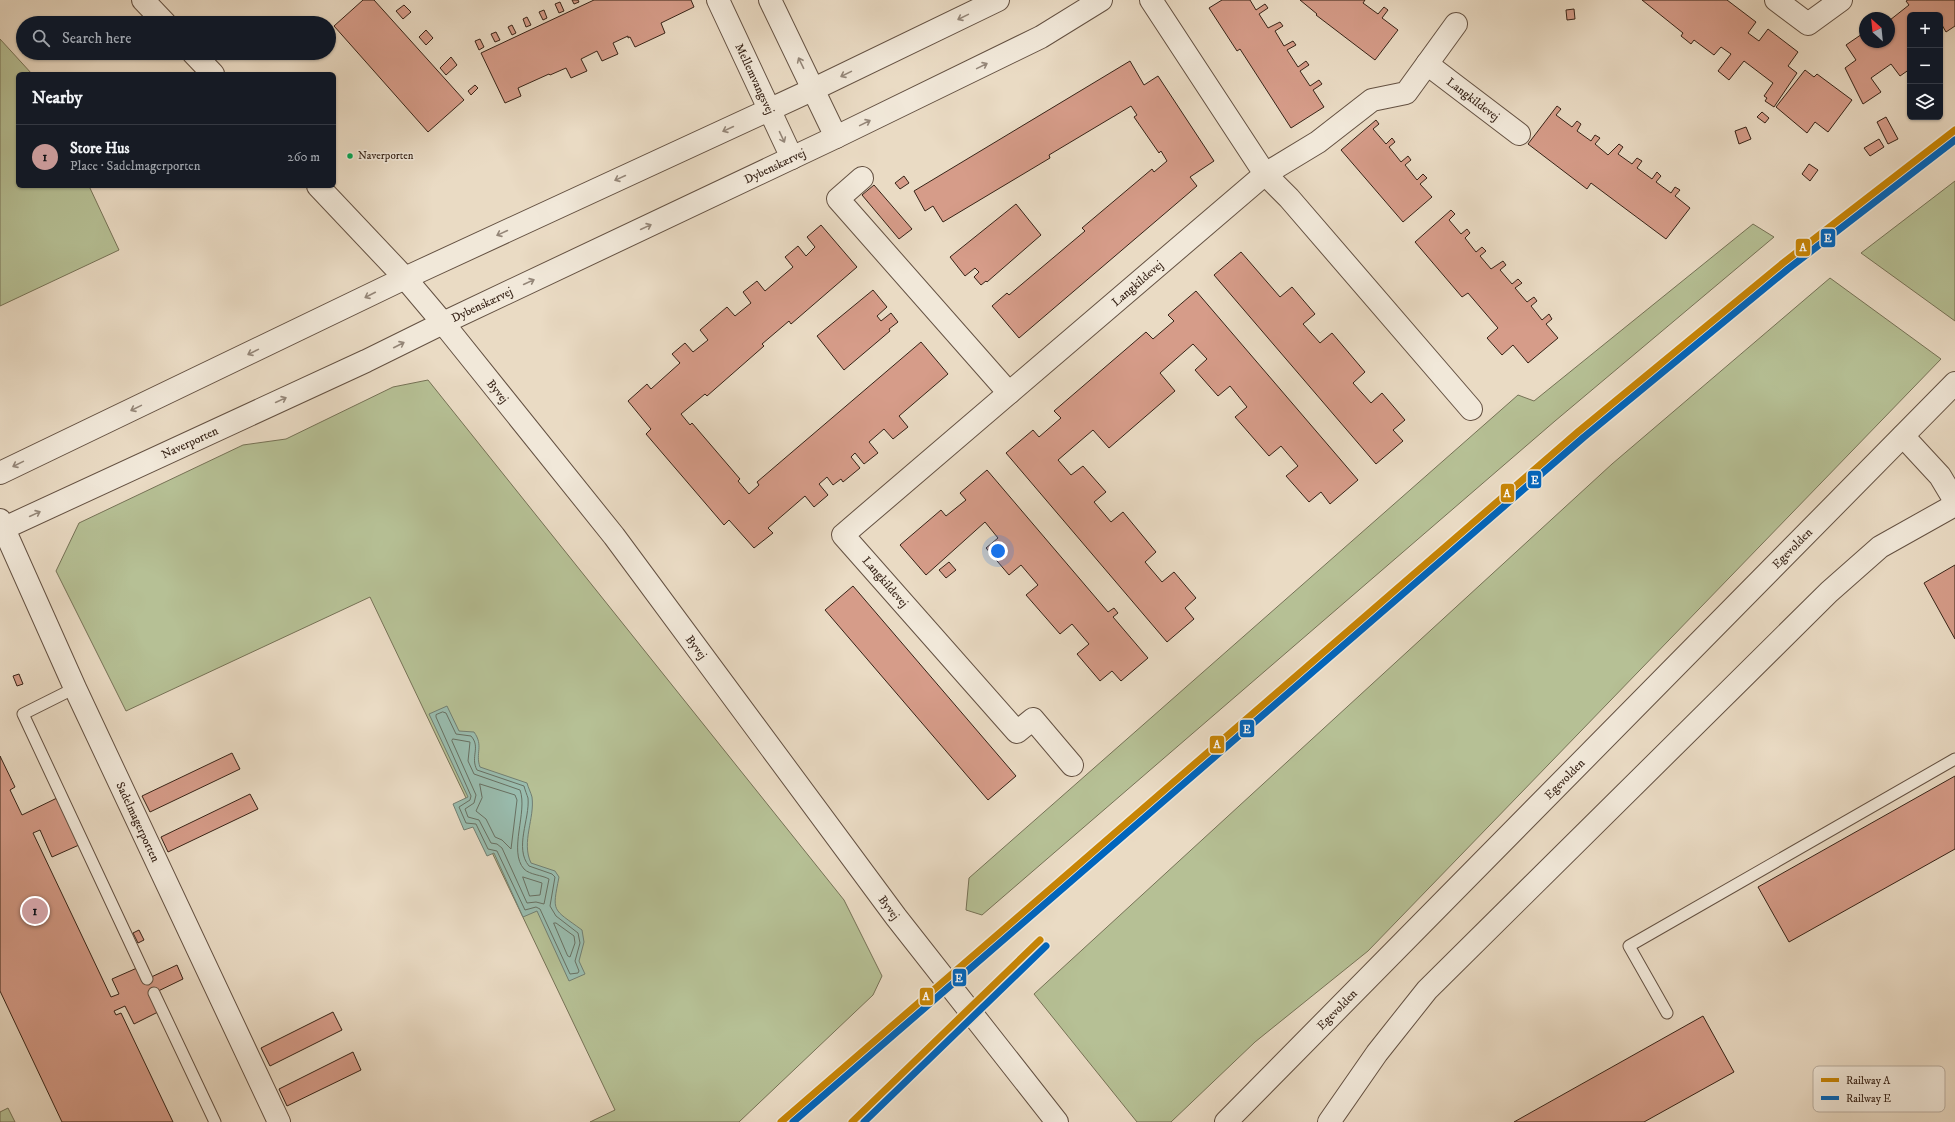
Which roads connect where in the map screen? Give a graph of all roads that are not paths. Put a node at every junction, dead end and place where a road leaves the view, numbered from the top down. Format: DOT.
graph roads {
  1 [pos="143,0"];
  2 [pos="718,0"];
  3 [pos="770,0"];
  4 [pos="998,0"];
  5 [pos="1101,0"];
  6 [pos="1151,0"];
  7 [pos="1776,0"];
  8 [pos="1841,0"];
  9 [pos="158,16"];
  10 [pos="1456,24"];
  11 [pos="200,60"];
  12 [pos="1427,64"];
  13 [pos="211,72"];
  14 [pos="814,89"];
  15 [pos="770,109"];
  16 [pos="1519,134"];
  17 [pos="836,137"];
  18 [pos="792,158"];
  19 [pos="1265,174"];
  20 [pos="862,178"];
  21 [pos="320,188"];
  22 [pos="405,278"];
  23 [pos="443,323"];
  24 [pos="1951,388"];
  25 [pos="1009,393"];
  26 [pos="1471,409"];
  27 [pos="1903,436"];
  28 [pos="0,473"];
  29 [pos="1955,501"];
  30 [pos="1955,506"];
  31 [pos="1,526"];
  32 [pos="75,688"];
  33 [pos="1955,759"];
  34 [pos="1072,765"];
  35 [pos="148,979"];
  36 [pos="154,993"];
  37 [pos="1667,1013"];
  38 [pos="215,1122"];
  39 [pos="279,1122"];
  40 [pos="1057,1122"];
  41 [pos="1226,1122"];
  42 [pos="1329,1122"];
  1 -- 9 [label="street"];
  2 -- 15 [label="street, Mellemvangsvej"];
  14 -- 3 [label="street, one-way"];
  4 -- 14 [label="street, one-way"];
  17 -- 5 [label="street, Dybenskærvej, one-way"];
  6 -- 19 [label="street"];
  7 -- 8 [label="street"];
  10 -- 12 [label="street, Langkildevej"];
  11 -- 13 [label="street"];
  12 -- 16 [label="street, Langkildevej"];
  12 -- 19 [label="street, Langkildevej"];
  14 -- 15 [label="street"];
  14 -- 17 [label="street"];
  15 -- 18 [label="street, Mellemvangsvej, one-way"];
  15 -- 22 [label="street, one-way"];
  17 -- 18 [label="street, Dybenskærvej"];
  23 -- 18 [label="street, Dybenskærvej, one-way"];
  19 -- 25 [label="street, Langkildevej"];
  19 -- 26 [label="street"];
  20 -- 25 [label="street"];
  21 -- 22 [label="street, Byvej"];
  22 -- 23 [label="street, Byvej"];
  22 -- 28 [label="street, one-way"];
  31 -- 23 [label="street, Naverporten, one-way"];
  23 -- 40 [label="street, Byvej"];
  24 -- 27 [label="street, Egevolden"];
  25 -- 34 [label="street, Langkildevej"];
  27 -- 29 [label="street"];
  27 -- 41 [label="street, Egevolden"];
  30 -- 42 [label="street"];
  31 -- 32 [label="street, Sadelmagerporten"];
  32 -- 35 [label="lane"];
  32 -- 39 [label="street, Sadelmagerporten"];
  33 -- 37 [label="lane"];
  36 -- 38 [label="lane"];
}
